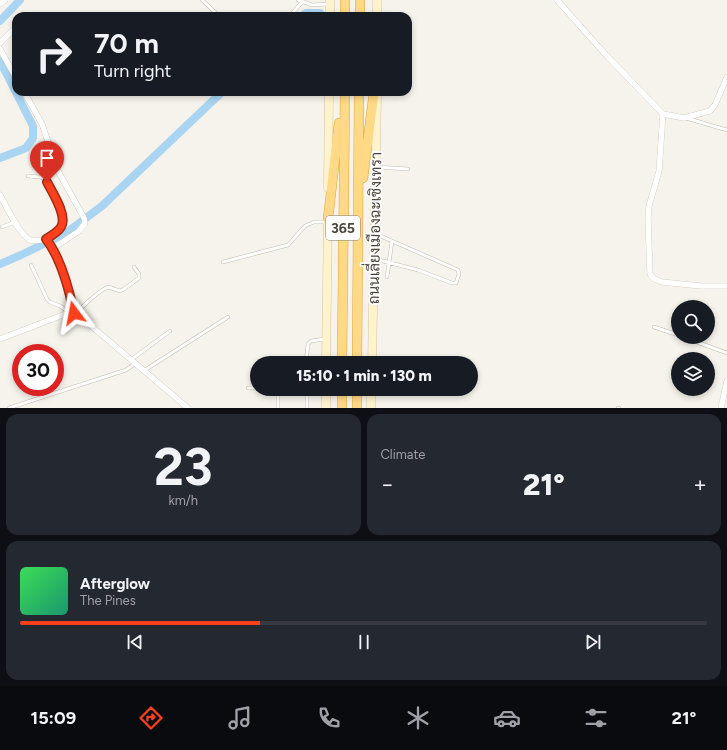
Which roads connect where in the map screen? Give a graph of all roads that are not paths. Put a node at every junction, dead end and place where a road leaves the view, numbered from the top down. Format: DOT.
graph roads {
  1 [pos="5,0"];
  2 [pos="202,0"];
  3 [pos="298,0"];
  4 [pos="345,0"];
  5 [pos="360,0"];
  6 [pos="377,0"];
  7 [pos="557,0"];
  8 [pos="302,2"];
  9 [pos="330,2"];
  10 [pos="0,4"];
  11 [pos="215,12"];
  12 [pos="293,12"];
  13 [pos="345,12"];
  14 [pos="360,12"];
  15 [pos="377,12"];
  16 [pos="12,31"];
  17 [pos="0,43"];
  18 [pos="0,48"];
  19 [pos="12,70"];
  20 [pos="726,81"];
  21 [pos="26,96"];
  22 [pos="329,96"];
  23 [pos="344,96"];
  24 [pos="344,96"];
  25 [pos="359,96"];
  26 [pos="375,96"];
  27 [pos="376,96"];
  28 [pos="663,114"];
  29 [pos="684,118"];
  30 [pos="727,130"];
  31 [pos="376,167"];
  32 [pos="408,169"];
  33 [pos="28,176"];
  34 [pos="0,195"];
  35 [pos="358,219"];
  36 [pos="328,221"];
  37 [pos="15,222"];
  38 [pos="2,227"];
  39 [pos="375,234"];
  40 [pos="46,239"];
  41 [pos="392,241"];
  42 [pos="52,249"];
  43 [pos="374,258"];
  44 [pos="223,262"];
  45 [pos="388,262"];
  46 [pos="31,265"];
  47 [pos="134,267"];
  48 [pos="387,277"];
  49 [pos="727,286"];
  50 [pos="73,313"];
  51 [pos="228,317"];
  52 [pos="654,327"];
  53 [pos="170,331"];
  54 [pos="671,333"];
  55 [pos="0,339"];
  56 [pos="326,339"];
  57 [pos="704,344"];
  58 [pos="727,352"];
  59 [pos="307,356"];
  60 [pos="326,356"];
  61 [pos="342,356"];
  62 [pos="357,356"];
  63 [pos="372,356"];
  64 [pos="134,361"];
  65 [pos="145,370"];
  66 [pos="727,382"];
  67 [pos="278,396"];
  68 [pos="307,396"];
  69 [pos="326,396"];
  70 [pos="342,396"];
  71 [pos="357,396"];
  72 [pos="371,396"];
  73 [pos="9,408"];
  74 [pos="188,408"];
  75 [pos="278,408"];
  76 [pos="307,408"];
  77 [pos="326,408"];
  78 [pos="342,408"];
  79 [pos="357,408"];
  80 [pos="371,408"];
  81 [pos="721,408"];
  1 -- 10 [label="street"];
  2 -- 11 [label="lane"];
  3 -- 8 [label="lane"];
  4 -- 13 [label="highway"];
  5 -- 14 [label="highway"];
  6 -- 15 [label="main road"];
  7 -- 28 [label="street"];
  8 -- 9 [label="lane"];
  8 -- 12 [label="lane"];
  16 -- 17 [label="street"];
  18 -- 19 [label="street"];
  20 -- 29 [label="street"];
  21 -- 42 [label="street"];
  22 -- 36 [label="main road, 365"];
  23 -- 36 [label="highway"];
  24 -- 61 [label="highway, ถนนเลี่ยงเมืองฉะเชิงเทรา / 365"];
  25 -- 35 [label="highway, ถนนเลี่ยงเมืองฉะเชิงเทรา / 365"];
  26 -- 35 [label="highway"];
  27 -- 31 [label="main road, ถนนเลี่ยงเมืองฉะเชิงเทรา / 365"];
  28 -- 29 [label="street"];
  28 -- 49 [label="street"];
  29 -- 30 [label="lane"];
  31 -- 32 [label="lane"];
  31 -- 39 [label="main road, ถนนเลี่ยงเมืองฉะเชิงเทรา / 365"];
  33 -- 40 [label="lane"];
  34 -- 37 [label="street"];
  35 -- 62 [label="highway, ถนนเลี่ยงเมืองฉะเชิงเทรา / 365"];
  36 -- 44 [label="lane"];
  36 -- 56 [label="main road, 365"];
  37 -- 38 [label="lane"];
  37 -- 40 [label="street"];
  39 -- 41 [label="lane"];
  39 -- 43 [label="main road, ถนนเลี่ยงเมืองฉะเชิงเทรา / 365"];
  40 -- 42 [label="street"];
  41 -- 45 [label="lane"];
  41 -- 45 [label="lane"];
  42 -- 50 [label="street"];
  43 -- 45 [label="lane"];
  43 -- 63 [label="main road, ถนนเลี่ยงเมืองฉะเชิงเทรา / 365"];
  45 -- 48 [label="lane"];
  46 -- 50 [label="lane"];
  47 -- 50 [label="lane"];
  50 -- 55 [label="street"];
  50 -- 64 [label="street"];
  51 -- 65 [label="lane"];
  52 -- 54 [label="lane"];
  53 -- 64 [label="lane"];
  56 -- 59 [label="lane"];
  56 -- 60 [label="main road, 365"];
  57 -- 58 [label="lane"];
  64 -- 65 [label="street"];
  64 -- 73 [label="lane"];
  65 -- 74 [label="street"];
  66 -- 81 [label="street"];
  67 -- 75 [label="lane"];
  68 -- 76 [label="lane"];
  69 -- 77 [label="main road"];
  70 -- 78 [label="highway"];
  71 -- 79 [label="highway"];
  72 -- 80 [label="main road"];
}
